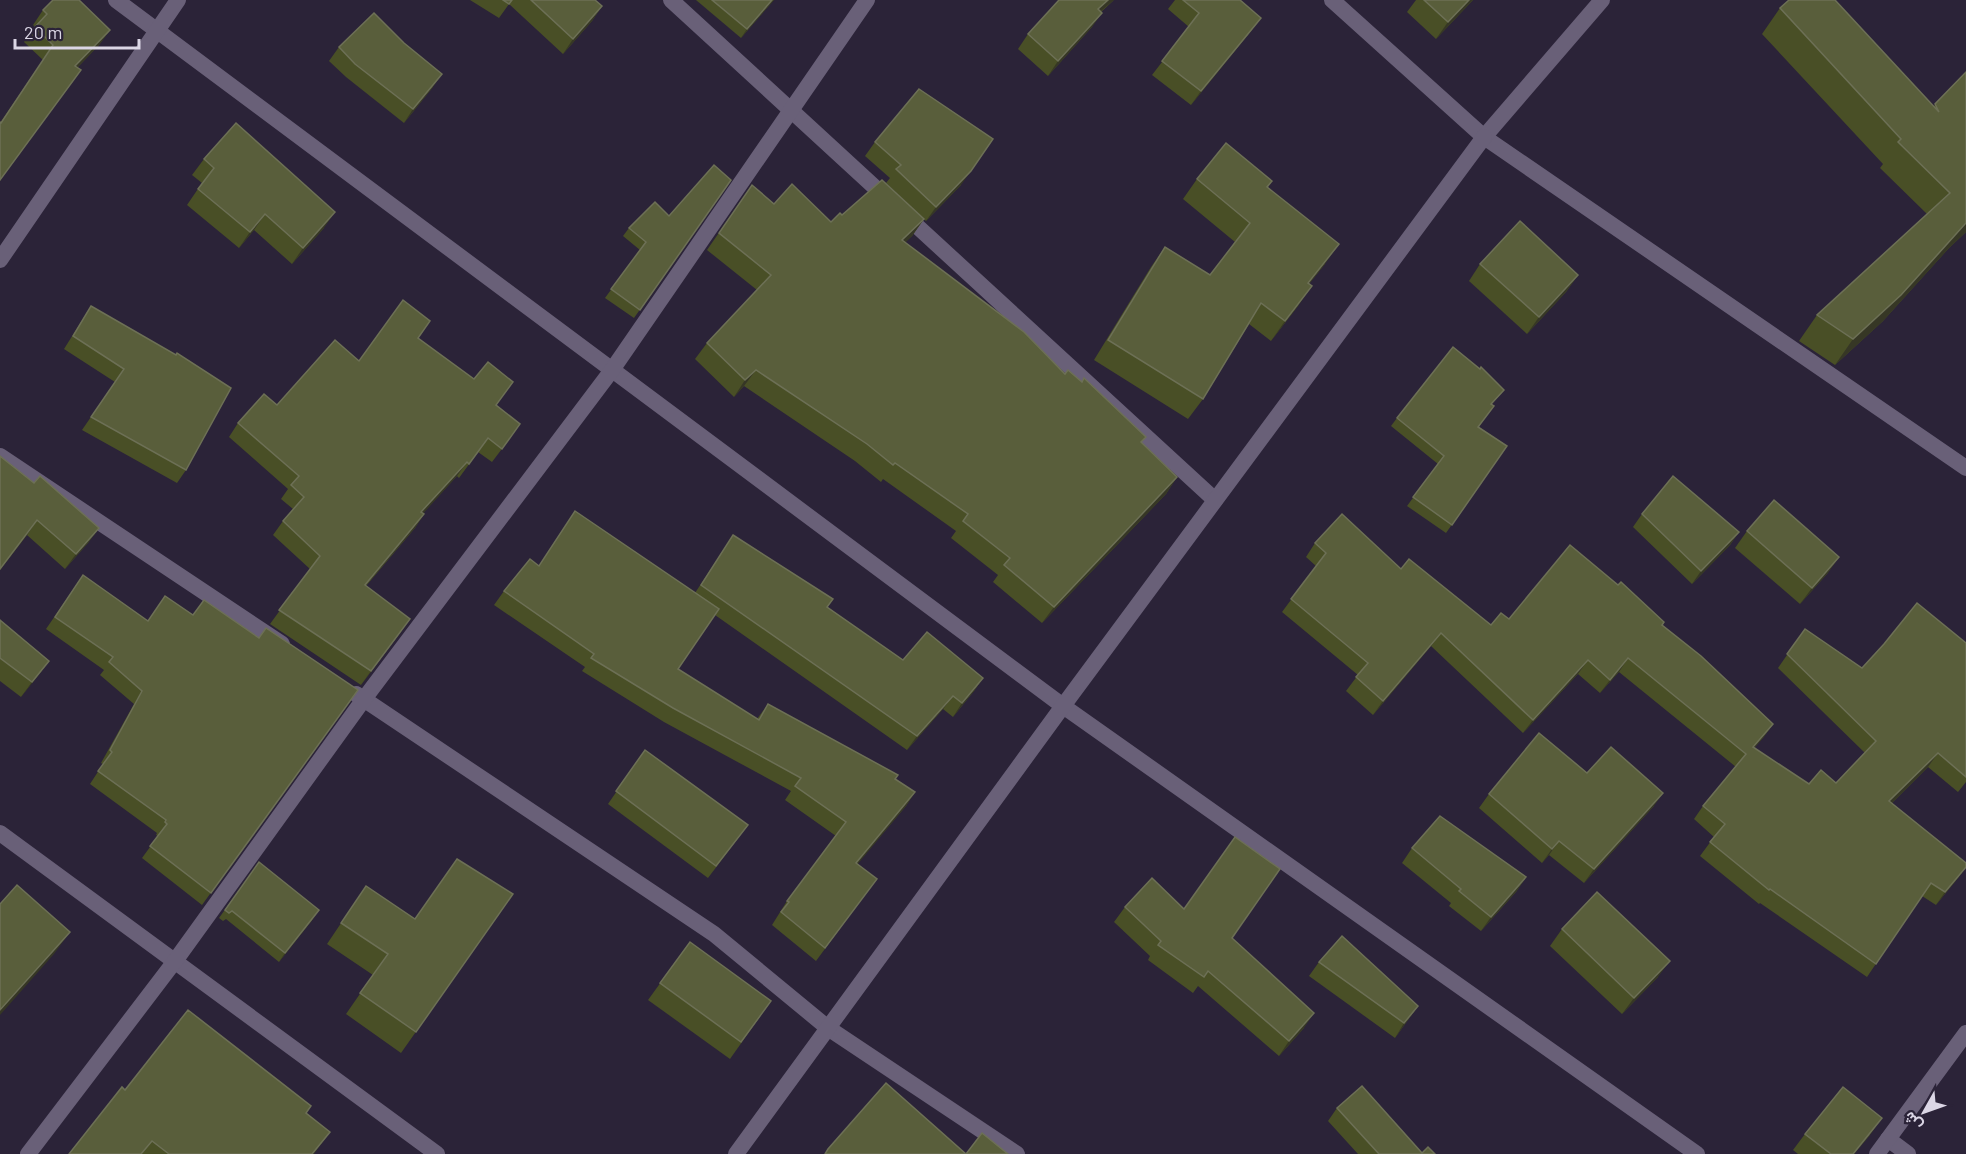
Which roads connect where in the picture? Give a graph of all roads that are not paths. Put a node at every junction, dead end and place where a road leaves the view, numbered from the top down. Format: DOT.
graph roads {
  1 [pos="116,0"];
  2 [pos="178,0"];
  3 [pos="671,0"];
  4 [pos="867,0"];
  5 [pos="1332,0"];
  6 [pos="1602,0"];
  7 [pos="157,31"];
  8 [pos="791,110"];
  9 [pos="1484,137"];
  10 [pos="0,260"];
  11 [pos="612,370"];
  12 [pos="0,456"];
  13 [pos="1966,468"];
  14 [pos="1215,500"];
  15 [pos="295,653"];
  16 [pos="344,686"];
  17 [pos="364,699"];
  18 [pos="1062,706"];
  19 [pos="0,833"];
  20 [pos="175,961"];
  21 [pos="828,1028"];
  22 [pos="1966,1033"];
  23 [pos="1888,1139"];
  24 [pos="28,1154"];
  25 [pos="436,1154"];
  26 [pos="736,1154"];
  27 [pos="1017,1154"];
  28 [pos="1697,1154"];
  29 [pos="1877,1154"];
  30 [pos="1908,1154"];
  1 -- 7 [label="street"];
  2 -- 7 [label="street"];
  3 -- 8 [label="street"];
  4 -- 8 [label="street"];
  5 -- 9 [label="street"];
  6 -- 9 [label="street"];
  7 -- 10 [label="street"];
  7 -- 11 [label="street"];
  8 -- 11 [label="street"];
  8 -- 14 [label="street"];
  9 -- 13 [label="street"];
  9 -- 14 [label="street"];
  11 -- 17 [label="street"];
  11 -- 18 [label="street"];
  12 -- 15 [label="street"];
  14 -- 18 [label="street"];
  16 -- 17 [label="street"];
  17 -- 20 [label="street"];
  17 -- 21 [label="street"];
  18 -- 21 [label="street"];
  18 -- 28 [label="street"];
  19 -- 20 [label="street"];
  20 -- 24 [label="street"];
  20 -- 25 [label="street"];
  21 -- 26 [label="street"];
  21 -- 27 [label="street"];
  22 -- 23 [label="street"];
  23 -- 29 [label="street"];
  23 -- 30 [label="street"];
}
